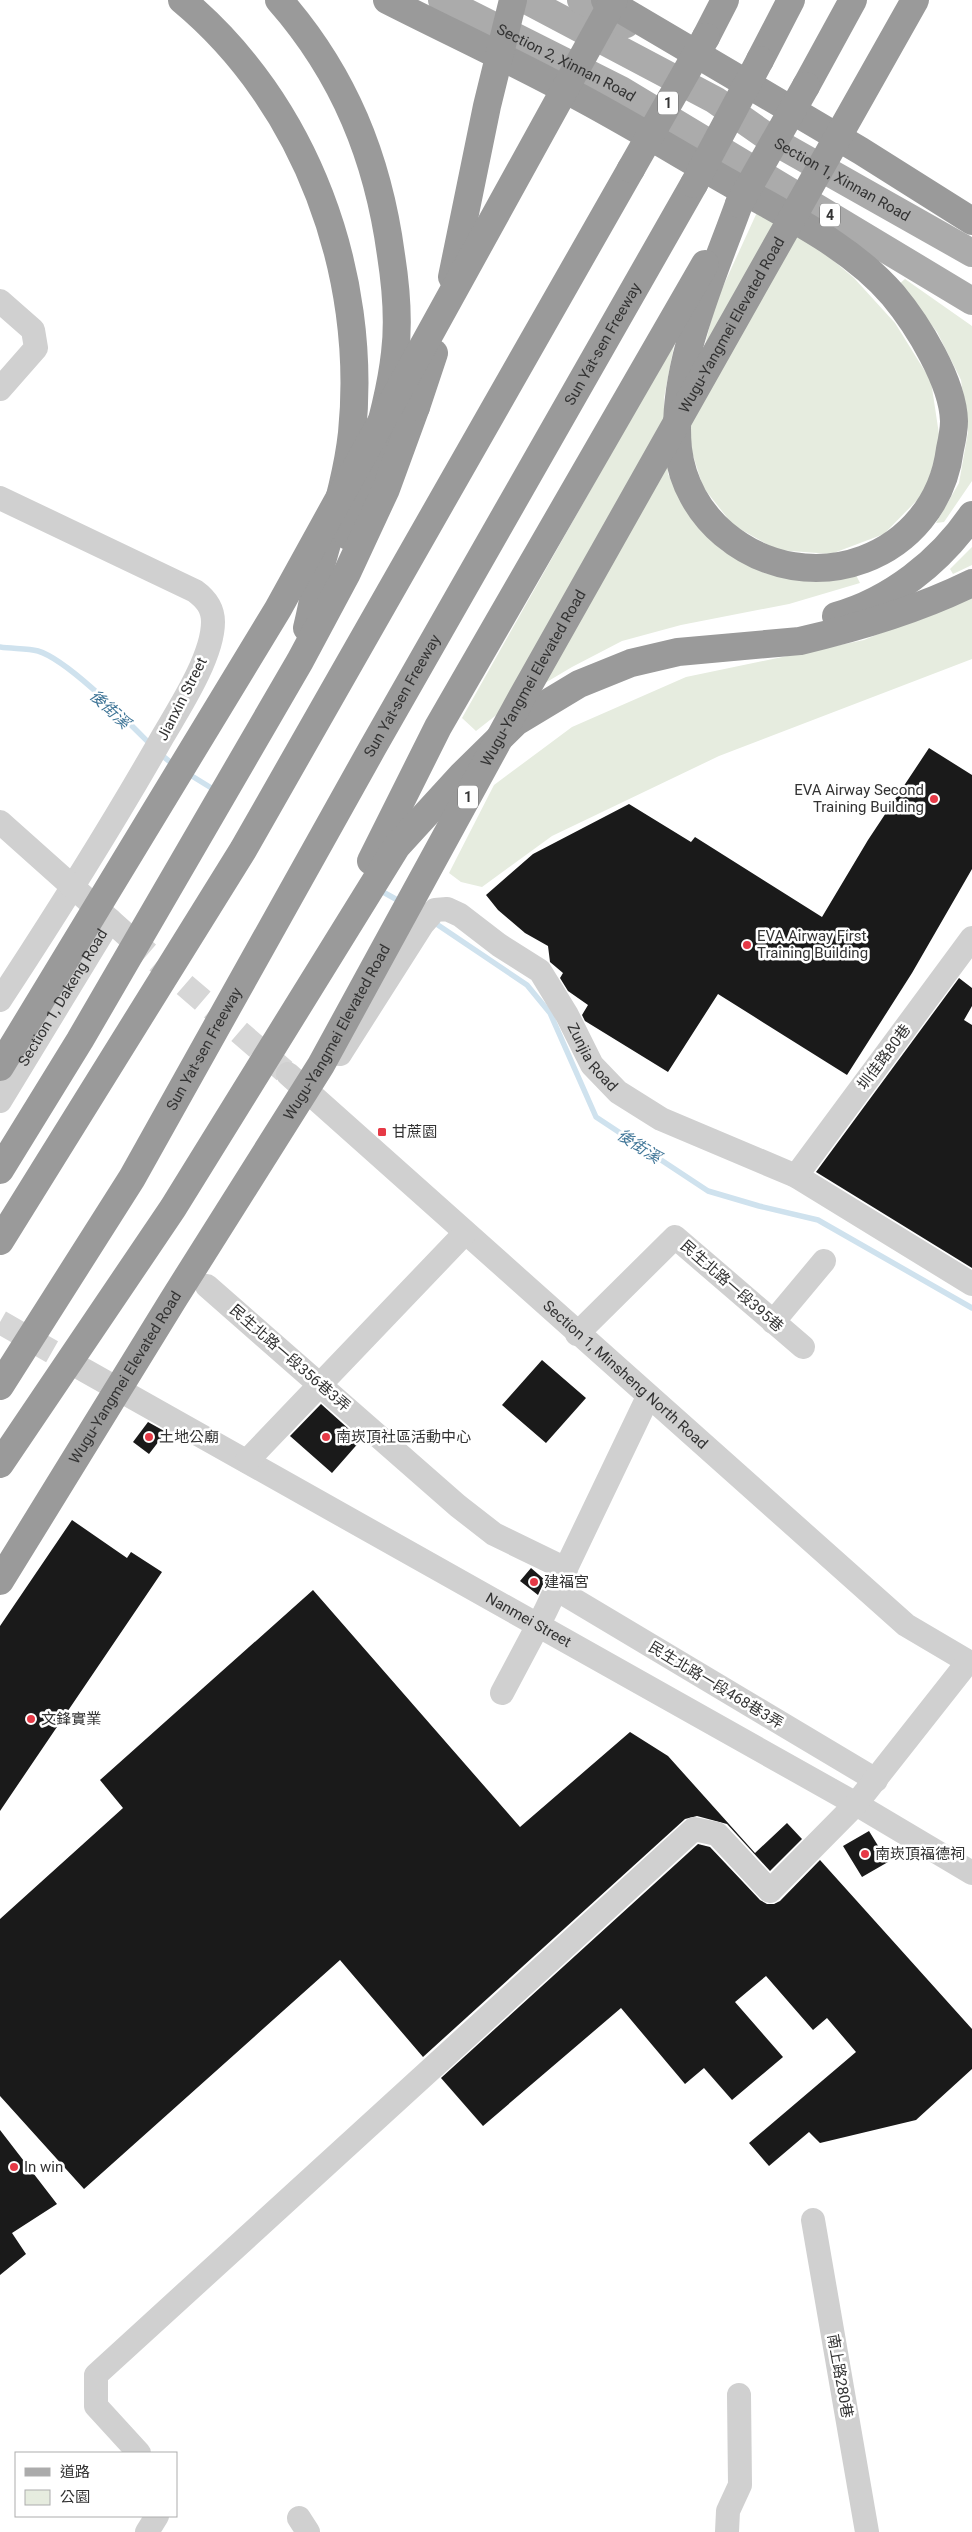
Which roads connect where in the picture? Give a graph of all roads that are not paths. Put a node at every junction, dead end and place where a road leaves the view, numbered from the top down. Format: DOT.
graph roads {
  1 [pos="182,0"];
  2 [pos="279,0"];
  3 [pos="387,0"];
  4 [pos="442,0"];
  5 [pos="513,0"];
  6 [pos="526,0"];
  7 [pos="581,0"];
  8 [pos="605,0"];
  9 [pos="614,0"];
  10 [pos="716,0"];
  11 [pos="725,0"];
  12 [pos="792,0"];
  13 [pos="853,0"];
  14 [pos="915,0"];
  15 [pos="706,37"];
  16 [pos="721,91"];
  17 [pos="739,204"];
  18 [pos="972,221"];
  19 [pos="972,231"];
  20 [pos="972,253"];
  21 [pos="0,301"];
  22 [pos="972,301"];
  23 [pos="0,389"];
  24 [pos="0,498"];
  25 [pos="972,515"];
  26 [pos="972,583"];
  27 [pos="774,642"];
  28 [pos="300,661"];
  29 [pos="0,822"];
  30 [pos="73,888"];
  31 [pos="110,920"];
  32 [pos="344,929"];
  33 [pos="130,938"];
  34 [pos="972,938"];
  35 [pos="0,1000"];
  36 [pos="0,1067"];
  37 [pos="288,1074"];
  38 [pos="313,1097"];
  39 [pos="0,1101"];
  40 [pos="0,1170"];
  41 [pos="796,1176"];
  42 [pos="465,1233"];
  43 [pos="0,1241"];
  44 [pos="824,1261"];
  45 [pos="972,1284"];
  46 [pos="207,1286"];
  47 [pos="773,1322"];
  48 [pos="577,1334"];
  49 [pos="803,1347"];
  50 [pos="84,1370"];
  51 [pos="320,1385"];
  52 [pos="0,1386"];
  53 [pos="648,1397"];
  54 [pos="247,1462"];
  55 [pos="0,1464"];
  56 [pos="561,1579"];
  57 [pos="0,1581"];
  58 [pos="538,1626"];
  59 [pos="970,1663"];
  60 [pos="502,1693"];
  61 [pos="876,1780"];
  62 [pos="856,1804"];
  63 [pos="972,1873"];
  64 [pos="813,2220"];
  65 [pos="739,2395"];
  66 [pos="138,2452"];
  67 [pos="156,2517"];
  68 [pos="147,2532"];
  69 [pos="727,2532"];
  70 [pos="867,2532"];
  1 -- 28 [label="highway"];
  2 -- 28 [label="highway"];
  3 -- 17 [label="highway"];
  4 -- 22 [label="main road, Section 2, Xinnan Road / 4"];
  5 -- 28 [label="highway, bridge"];
  6 -- 16 [label="main road, 4"];
  7 -- 16 [label="main road, 4"];
  8 -- 18 [label="highway"];
  9 -- 36 [label="highway, bridge"];
  10 -- 15 [label="highway"];
  11 -- 15 [label="highway, 1"];
  12 -- 52 [label="highway, Sun Yat-sen Freeway, bridge"];
  13 -- 17 [label="highway, bridge"];
  14 -- 57 [label="highway, Wugu-Yangmei Elevated Road / 1, bridge"];
  15 -- 43 [label="highway, 1, bridge"];
  16 -- 19 [label="main road, Section 1, Xinnan Road / 4"];
  16 -- 20 [label="main road, Section 1, Xinnan Road / 4"];
  17 -- 32 [label="highway"];
  21 -- 23 [label="street"];
  24 -- 30 [label="street, Jianxin Street"];
  25 -- 27 [label="highway"];
  26 -- 27 [label="highway"];
  27 -- 32 [label="highway"];
  28 -- 40 [label="highway"];
  29 -- 30 [label="street"];
  30 -- 31 [label="street"];
  30 -- 35 [label="street"];
  31 -- 33 [label="street"];
  31 -- 39 [label="street, Section 1, Dakeng Road"];
  32 -- 55 [label="highway"];
  34 -- 41 [label="street, 圳佳路80巷"];
  37 -- 38 [label="street, Section 1, Minsheng North Road"];
  38 -- 41 [label="street, Zunjia Road"];
  38 -- 42 [label="street, Section 1, Minsheng North Road"];
  41 -- 45 [label="street, Zunjia Road"];
  42 -- 48 [label="street, Section 1, Minsheng North Road"];
  42 -- 51 [label="street"];
  44 -- 47 [label="street"];
  46 -- 51 [label="street, 民生北路一段356巷3弄"];
  47 -- 48 [label="street, 民生北路一段395巷"];
  47 -- 49 [label="street, 民生北路一段395巷"];
  48 -- 53 [label="street, Section 1, Minsheng North Road"];
  50 -- 54 [label="street, Nanmei Street"];
  51 -- 54 [label="street"];
  51 -- 56 [label="street, 民生北路一段356巷3弄"];
  53 -- 56 [label="street"];
  53 -- 59 [label="street, Section 1, Minsheng North Road"];
  54 -- 58 [label="street, Nanmei Street"];
  56 -- 58 [label="street"];
  56 -- 61 [label="street, 民生北路一段468巷3弄"];
  58 -- 60 [label="street"];
  58 -- 62 [label="street, Nanmei Street"];
  59 -- 61 [label="street"];
  61 -- 62 [label="street"];
  62 -- 63 [label="street, Nanmei Street"];
  62 -- 66 [label="street"];
  64 -- 70 [label="street, 南上路280巷"];
  65 -- 69 [label="street"];
  67 -- 68 [label="street"];
}
